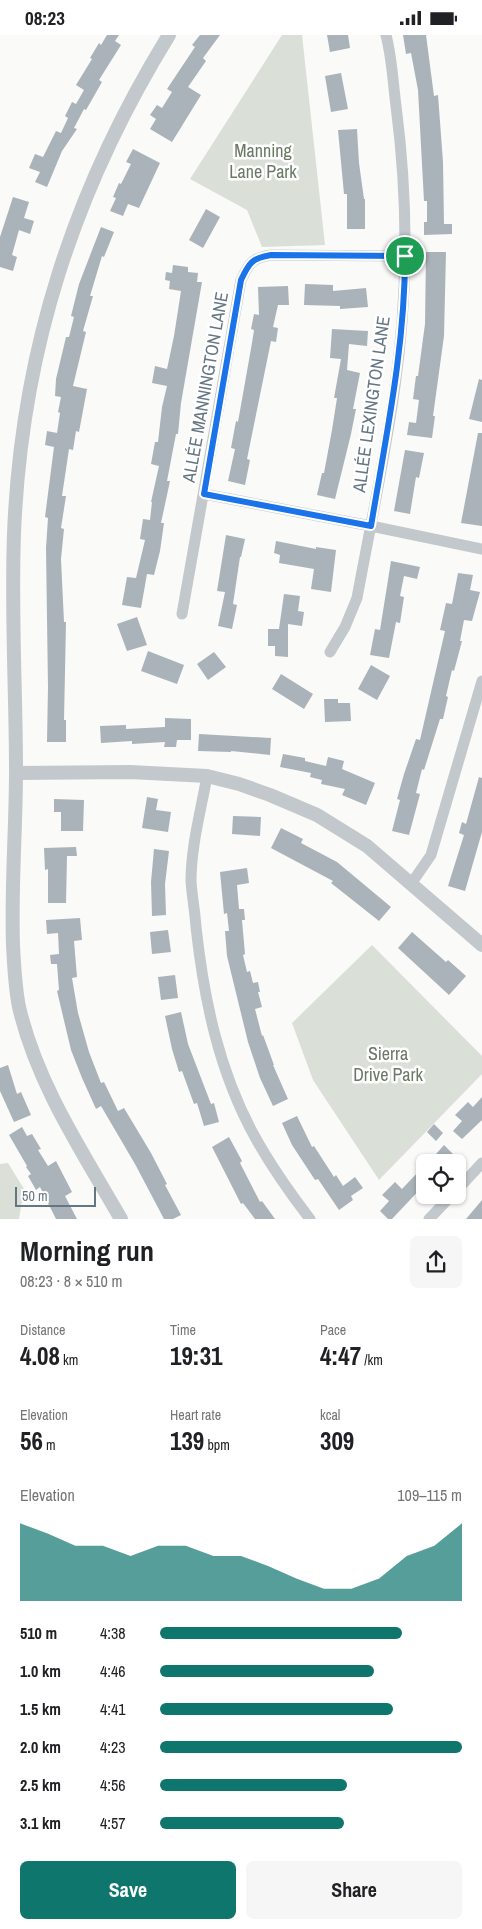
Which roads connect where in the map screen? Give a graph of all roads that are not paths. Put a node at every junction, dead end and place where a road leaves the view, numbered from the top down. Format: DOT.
graph roads {
  1 [pos="169,35"];
  2 [pos="386,35"];
  3 [pos="405,256"];
  4 [pos="204,494"];
  5 [pos="371,526"];
  6 [pos="482,549"];
  7 [pos="182,614"];
  8 [pos="330,652"];
  9 [pos="482,681"];
  10 [pos="16,773"];
  11 [pos="207,776"];
  12 [pos="411,884"];
  13 [pos="482,945"];
  14 [pos="482,1163"];
  15 [pos="466,1180"];
  16 [pos="443,1204"];
  17 [pos="121,1219"];
  18 [pos="310,1219"];
  19 [pos="429,1219"];
  1 -- 10 [label="street"];
  2 -- 3 [label="street, ALLÉE LEXINGTON LANE"];
  3 -- 4 [label="street, ALLÉE MANNINGTON LANE"];
  3 -- 5 [label="street, ALLÉE LEXINGTON LANE"];
  4 -- 5 [label="street"];
  4 -- 7 [label="street, ALLÉE MANNINGTON LANE"];
  5 -- 6 [label="street"];
  5 -- 8 [label="street, ALLÉE LEXINGTON LANE"];
  9 -- 12 [label="street"];
  10 -- 11 [label="street"];
  10 -- 17 [label="street"];
  11 -- 12 [label="street"];
  11 -- 18 [label="street"];
  12 -- 13 [label="street"];
  14 -- 15 [label="street"];
  16 -- 19 [label="street"];
}
